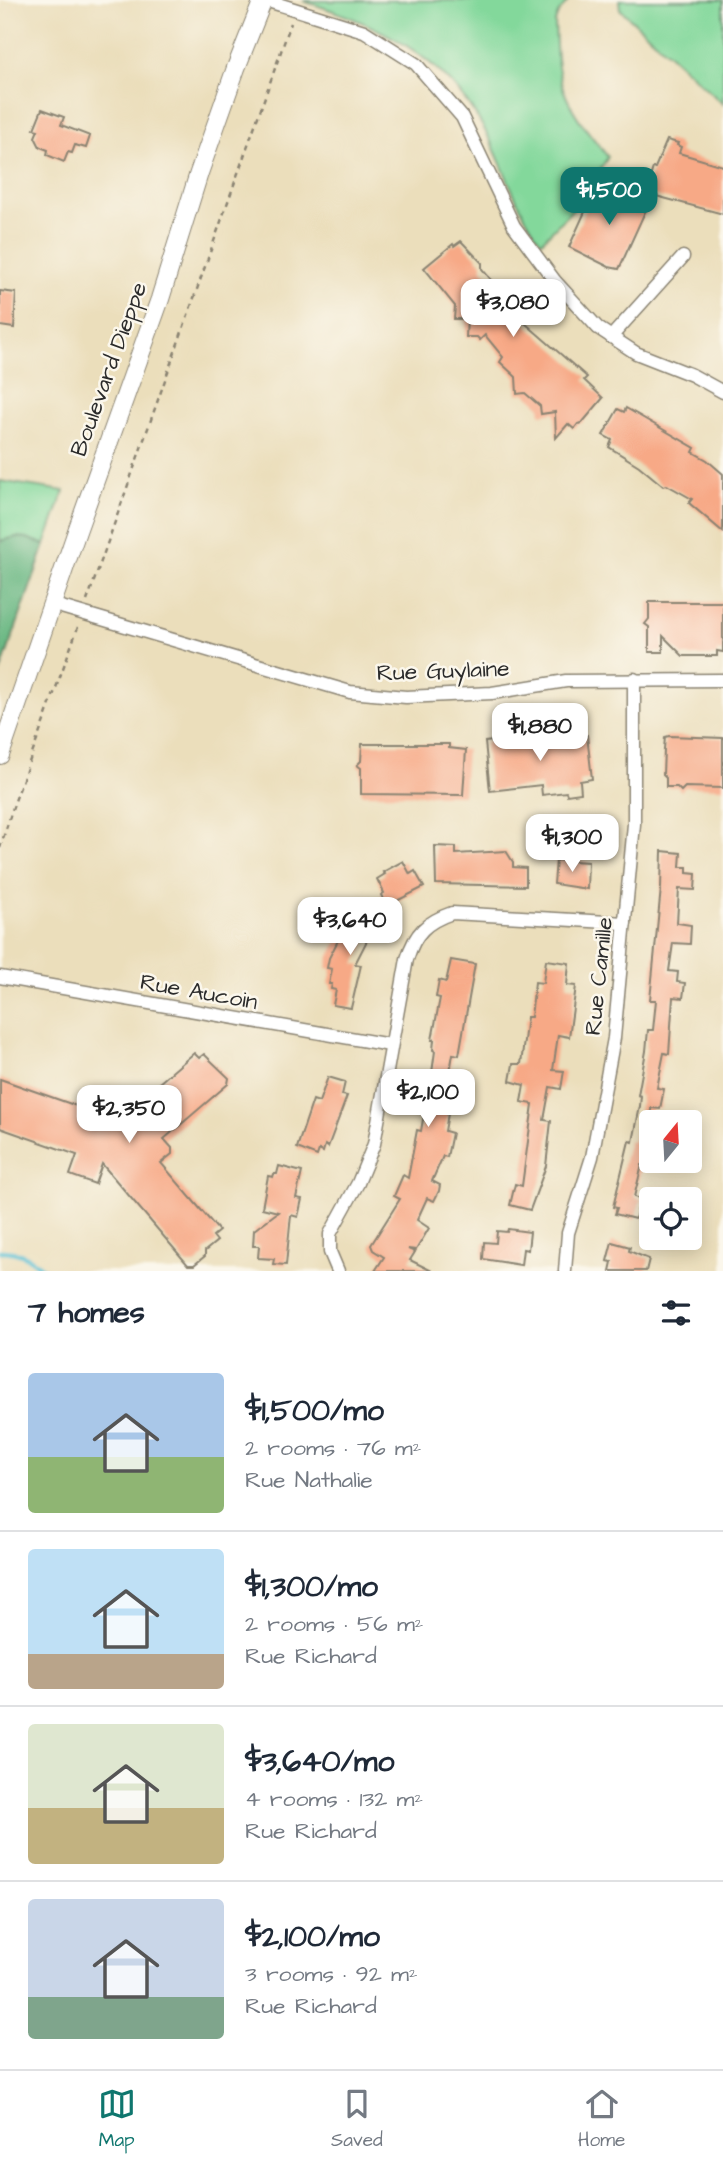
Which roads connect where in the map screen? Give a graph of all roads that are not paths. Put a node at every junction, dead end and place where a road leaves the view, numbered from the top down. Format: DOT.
graph roads {
  1 [pos="264,0"];
  2 [pos="684,257"];
  3 [pos="611,337"];
  4 [pos="723,392"];
  5 [pos="51,604"];
  6 [pos="634,679"];
  7 [pos="723,680"];
  8 [pos="0,755"];
  9 [pos="625,923"];
  10 [pos="0,977"];
  11 [pos="390,1045"];
  12 [pos="338,1271"];
  13 [pos="565,1271"];
  1 -- 3 [label="street"];
  1 -- 5 [label="main road, Boulevard Dieppe"];
  2 -- 3 [label="street"];
  3 -- 4 [label="street"];
  5 -- 6 [label="street, Rue Guylaine"];
  5 -- 8 [label="main road, Boulevard Dieppe"];
  6 -- 7 [label="street, Rue Guylaine"];
  6 -- 9 [label="street, Rue Camille"];
  9 -- 11 [label="street"];
  9 -- 13 [label="street, Rue Camille"];
  10 -- 11 [label="street, Rue Aucoin"];
  11 -- 12 [label="street"];
}
